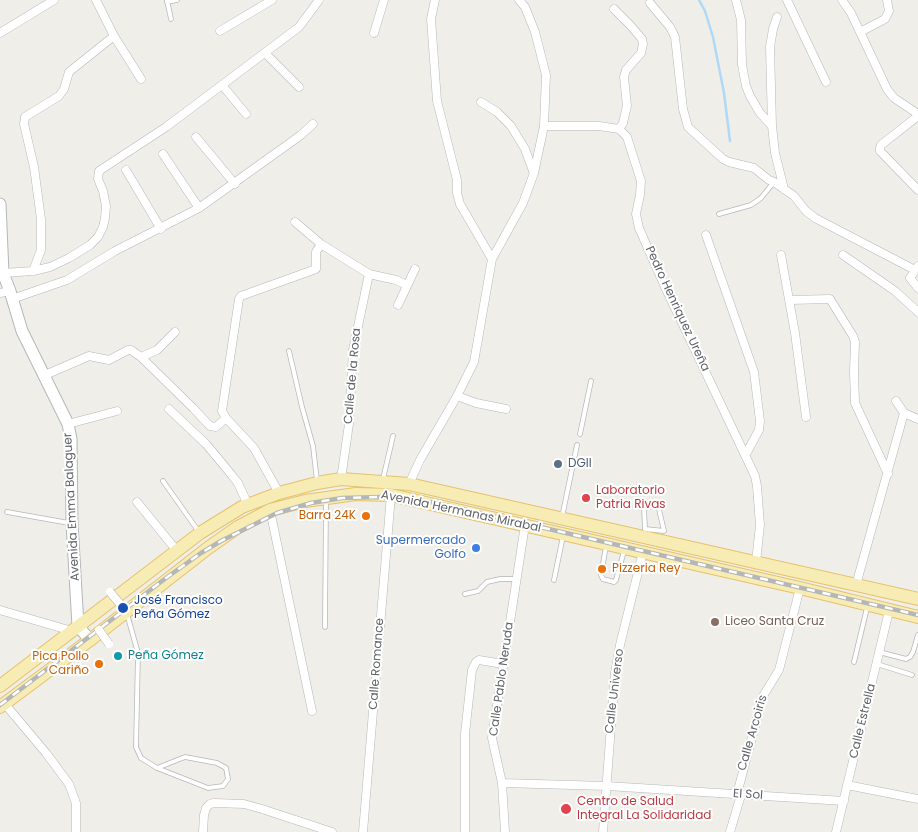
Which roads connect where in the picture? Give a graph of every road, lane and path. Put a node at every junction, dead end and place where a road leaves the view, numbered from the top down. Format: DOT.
graph roads {
  1 [pos="96,0"];
  2 [pos="177,0"];
  3 [pos="272,0"];
  4 [pos="319,0"];
  5 [pos="384,0"];
  6 [pos="435,0"];
  7 [pos="520,0"];
  8 [pos="736,0"];
  9 [pos="787,0"];
  10 [pos="842,0"];
  11 [pos="887,0"];
  12 [pos="49,1"];
  13 [pos="167,1"];
  14 [pos="650,3"];
  15 [pos="614,10"];
  16 [pos="777,17"];
  17 [pos="171,19"];
  18 [pos="220,31"];
  19 [pos="860,32"];
  20 [pos="0,33"];
  21 [pos="374,33"];
  22 [pos="114,36"];
  23 [pos="265,53"];
  24 [pos="141,79"];
  25 [pos="826,82"];
  26 [pos="222,85"];
  27 [pos="298,87"];
  28 [pos="481,102"];
  29 [pos="246,114"];
  30 [pos="918,115"];
  31 [pos="313,124"];
  32 [pos="544,126"];
  33 [pos="772,126"];
  34 [pos="619,129"];
  35 [pos="196,137"];
  36 [pos="162,154"];
  37 [pos="126,170"];
  38 [pos="534,173"];
  39 [pos="774,182"];
  40 [pos="235,184"];
  41 [pos="784,189"];
  42 [pos="918,190"];
  43 [pos="0,204"];
  44 [pos="199,208"];
  45 [pos="719,214"];
  46 [pos="295,222"];
  47 [pos="161,229"];
  48 [pos="706,235"];
  49 [pos="322,244"];
  50 [pos="781,255"];
  51 [pos="843,255"];
  52 [pos="492,259"];
  53 [pos="917,268"];
  54 [pos="415,269"];
  55 [pos="33,271"];
  56 [pos="3,274"];
  57 [pos="369,274"];
  58 [pos="407,285"];
  59 [pos="918,288"];
  60 [pos="8,294"];
  61 [pos="790,300"];
  62 [pos="398,306"];
  63 [pos="918,312"];
  64 [pos="175,332"];
  65 [pos="289,351"];
  66 [pos="141,357"];
  67 [pos="45,374"];
  68 [pos="591,380"];
  69 [pos="457,396"];
  70 [pos="896,401"];
  71 [pos="169,409"];
  72 [pos="506,409"];
  73 [pos="117,411"];
  74 [pos="904,413"];
  75 [pos="806,416"];
  76 [pos="226,418"];
  77 [pos="918,419"];
  78 [pos="68,424"];
  79 [pos="580,434"];
  80 [pos="393,436"];
  81 [pos="577,445"];
  82 [pos="746,454"];
  83 [pos="888,474"];
  84 [pos="341,479"];
  85 [pos="163,481"];
  86 [pos="383,481"];
  87 [pos="317,483"];
  88 [pos="410,484"];
  89 [pos="279,493"];
  90 [pos="391,496"];
  91 [pos="326,498"];
  92 [pos="138,502"];
  93 [pos="248,505"];
  94 [pos="270,510"];
  95 [pos="7,512"];
  96 [pos="561,519"];
  97 [pos="72,524"];
  98 [pos="525,526"];
  99 [pos="200,533"];
  100 [pos="564,534"];
  101 [pos="649,534"];
  102 [pos="606,544"];
  103 [pos="625,548"];
  104 [pos="177,550"];
  105 [pos="643,552"];
  106 [pos="756,562"];
  107 [pos="516,579"];
  108 [pos="554,580"];
  109 [pos="856,585"];
  110 [pos="800,588"];
  111 [pos="110,592"];
  112 [pos="464,594"];
  113 [pos="918,600"];
  114 [pos="867,605"];
  115 [pos="0,610"];
  116 [pos="125,611"];
  117 [pos="889,611"];
  118 [pos="918,618"];
  119 [pos="325,627"];
  120 [pos="75,628"];
  121 [pos="99,630"];
  122 [pos="918,635"];
  123 [pos="90,640"];
  124 [pos="109,644"];
  125 [pos="879,652"];
  126 [pos="854,662"];
  127 [pos="503,664"];
  128 [pos="877,664"];
  129 [pos="912,675"];
  130 [pos="0,686"];
  131 [pos="2,705"];
  132 [pos="312,711"];
  133 [pos="157,768"];
  134 [pos="502,782"];
  135 [pos="847,785"];
  136 [pos="607,786"];
  137 [pos="739,794"];
  138 [pos="918,799"];
  139 [pos="844,801"];
  140 [pos="76,832"];
  141 [pos="203,832"];
  142 [pos="332,832"];
  143 [pos="363,832"];
  144 [pos="465,832"];
  145 [pos="505,832"];
  146 [pos="603,832"];
  147 [pos="730,832"];
  148 [pos="836,832"];
  1 -- 22 [label="street"];
  2 -- 13 [label="lane"];
  3 -- 18 [label="street"];
  4 -- 23 [label="street"];
  5 -- 21 [label="street"];
  6 -- 52 [label="street"];
  7 -- 32 [label="street"];
  8 -- 33 [label="street"];
  9 -- 25 [label="street"];
  10 -- 19 [label="street"];
  11 -- 19 [label="street"];
  12 -- 20 [label="street"];
  13 -- 17 [label="lane"];
  14 -- 39 [label="street"];
  15 -- 34 [label="street"];
  16 -- 33 [label="street"];
  19 -- 30 [label="street"];
  22 -- 24 [label="street"];
  22 -- 55 [label="street"];
  23 -- 26 [label="street"];
  23 -- 27 [label="street"];
  26 -- 29 [label="street"];
  26 -- 55 [label="street"];
  28 -- 38 [label="street"];
  30 -- 42 [label="street"];
  31 -- 40 [label="street"];
  32 -- 34 [label="street"];
  32 -- 38 [label="street"];
  33 -- 41 [label="street"];
  34 -- 82 [label="street, Pedro Henriquez Ureña"];
  35 -- 40 [label="street"];
  36 -- 44 [label="street"];
  37 -- 47 [label="street"];
  38 -- 52 [label="street"];
  39 -- 41 [label="street"];
  39 -- 45 [label="lane"];
  40 -- 44 [label="street"];
  41 -- 53 [label="street"];
  43 -- 56 [label="street, Avenida Emma Balaguer"];
  44 -- 47 [label="street"];
  46 -- 49 [label="street"];
  47 -- 60 [label="street"];
  48 -- 82 [label="street"];
  49 -- 57 [label="street"];
  49 -- 76 [label="street"];
  50 -- 61 [label="street"];
  51 -- 63 [label="street"];
  52 -- 69 [label="street"];
  53 -- 59 [label="street"];
  54 -- 58 [label="street"];
  55 -- 56 [label="street"];
  56 -- 60 [label="street, Avenida Emma Balaguer"];
  57 -- 58 [label="street"];
  57 -- 84 [label="street, Calle de la Rosa"];
  58 -- 62 [label="street"];
  60 -- 67 [label="street, Avenida Emma Balaguer"];
  61 -- 75 [label="street"];
  61 -- 83 [label="street"];
  64 -- 66 [label="street"];
  65 -- 87 [label="lane"];
  66 -- 67 [label="street"];
  66 -- 76 [label="street"];
  67 -- 78 [label="street, Avenida Emma Balaguer"];
  68 -- 79 [label="lane"];
  69 -- 72 [label="street"];
  69 -- 88 [label="street"];
  70 -- 74 [label="street"];
  71 -- 93 [label="street"];
  73 -- 78 [label="street"];
  74 -- 77 [label="street"];
  74 -- 83 [label="street"];
  76 -- 89 [label="street"];
  78 -- 97 [label="street, Avenida Emma Balaguer"];
  80 -- 86 [label="lane"];
  81 -- 96 [label="lane"];
  82 -- 106 [label="street, Pedro Henriquez Ureña"];
  83 -- 109 [label="street"];
  84 -- 86 [label="main road, Avenida Hermanas Mirabal"];
  84 -- 87 [label="main road, Avenida Hermanas Mirabal"];
  85 -- 99 [label="lane"];
  86 -- 88 [label="main road, Avenida Hermanas Mirabal"];
  87 -- 89 [label="main road, Avenida Hermanas Mirabal"];
  88 -- 96 [label="main road, Avenida Hermanas Mirabal"];
  89 -- 93 [label="main road, Avenida Hermanas Mirabal"];
  90 -- 91 [label="main road, Avenida Hermanas Mirabal"];
  90 -- 98 [label="main road, Avenida Hermanas Mirabal"];
  90 -- 143 [label="street, Calle Romance"];
  91 -- 94 [label="main road, Avenida Hermanas Mirabal"];
  91 -- 119 [label="lane"];
  92 -- 104 [label="street"];
  93 -- 99 [label="main road, Avenida Hermanas Mirabal"];
  94 -- 116 [label="main road, Avenida Hermanas Mirabal"];
  94 -- 132 [label="street"];
  95 -- 97 [label="lane"];
  96 -- 101 [label="main road, Avenida Hermanas Mirabal"];
  97 -- 120 [label="street, Avenida Emma Balaguer"];
  98 -- 100 [label="main road, Avenida Hermanas Mirabal"];
  98 -- 107 [label="street, Calle Pablo Neruda"];
  99 -- 104 [label="main road, Avenida Hermanas Mirabal"];
  100 -- 102 [label="main road, Avenida Hermanas Mirabal"];
  100 -- 108 [label="lane"];
  101 -- 101 [label="lane"];
  101 -- 106 [label="main road, Avenida Hermanas Mirabal"];
  102 -- 103 [label="main road, Avenida Hermanas Mirabal"];
  102 -- 103 [label="lane"];
  103 -- 105 [label="main road, Avenida Hermanas Mirabal"];
  104 -- 120 [label="main road, Avenida Hermanas Mirabal"];
  105 -- 110 [label="main road, Avenida Hermanas Mirabal"];
  105 -- 136 [label="street, Calle Universo"];
  106 -- 109 [label="main road, Avenida Hermanas Mirabal"];
  107 -- 112 [label="lane"];
  107 -- 127 [label="street, Calle Pablo Neruda"];
  109 -- 113 [label="main road, Avenida Hermanas Mirabal"];
  110 -- 114 [label="main road, Avenida Hermanas Mirabal"];
  110 -- 137 [label="street, Calle Arcoiris"];
  111 -- 116 [label="street, bridge"];
  114 -- 117 [label="main road, Avenida Hermanas Mirabal"];
  114 -- 126 [label="lane"];
  115 -- 120 [label="street"];
  116 -- 123 [label="main road, Avenida Hermanas Mirabal"];
  116 -- 133 [label="lane"];
  117 -- 118 [label="main road, Avenida Hermanas Mirabal"];
  117 -- 125 [label="street, Calle Estrella"];
  120 -- 123 [label="street"];
  120 -- 130 [label="main road, Avenida Hermanas Mirabal"];
  121 -- 124 [label="street, bridge"];
  122 -- 125 [label="lane"];
  123 -- 131 [label="main road, Avenida Hermanas Mirabal"];
  125 -- 128 [label="street, Calle Estrella"];
  127 -- 134 [label="street, Calle Pablo Neruda"];
  127 -- 144 [label="street"];
  128 -- 129 [label="lane"];
  128 -- 135 [label="street, Calle Estrella"];
  131 -- 140 [label="street"];
  133 -- 133 [label="lane"];
  134 -- 136 [label="street, El Sol"];
  134 -- 145 [label="street, Calle Pablo Neruda"];
  135 -- 138 [label="street"];
  135 -- 139 [label="street, Calle Estrella"];
  136 -- 137 [label="street, El Sol"];
  136 -- 146 [label="street, Calle Universo"];
  137 -- 139 [label="street, El Sol"];
  137 -- 147 [label="street, Calle Arcoiris"];
  139 -- 148 [label="street, Calle Estrella"];
  141 -- 142 [label="street"];
}
